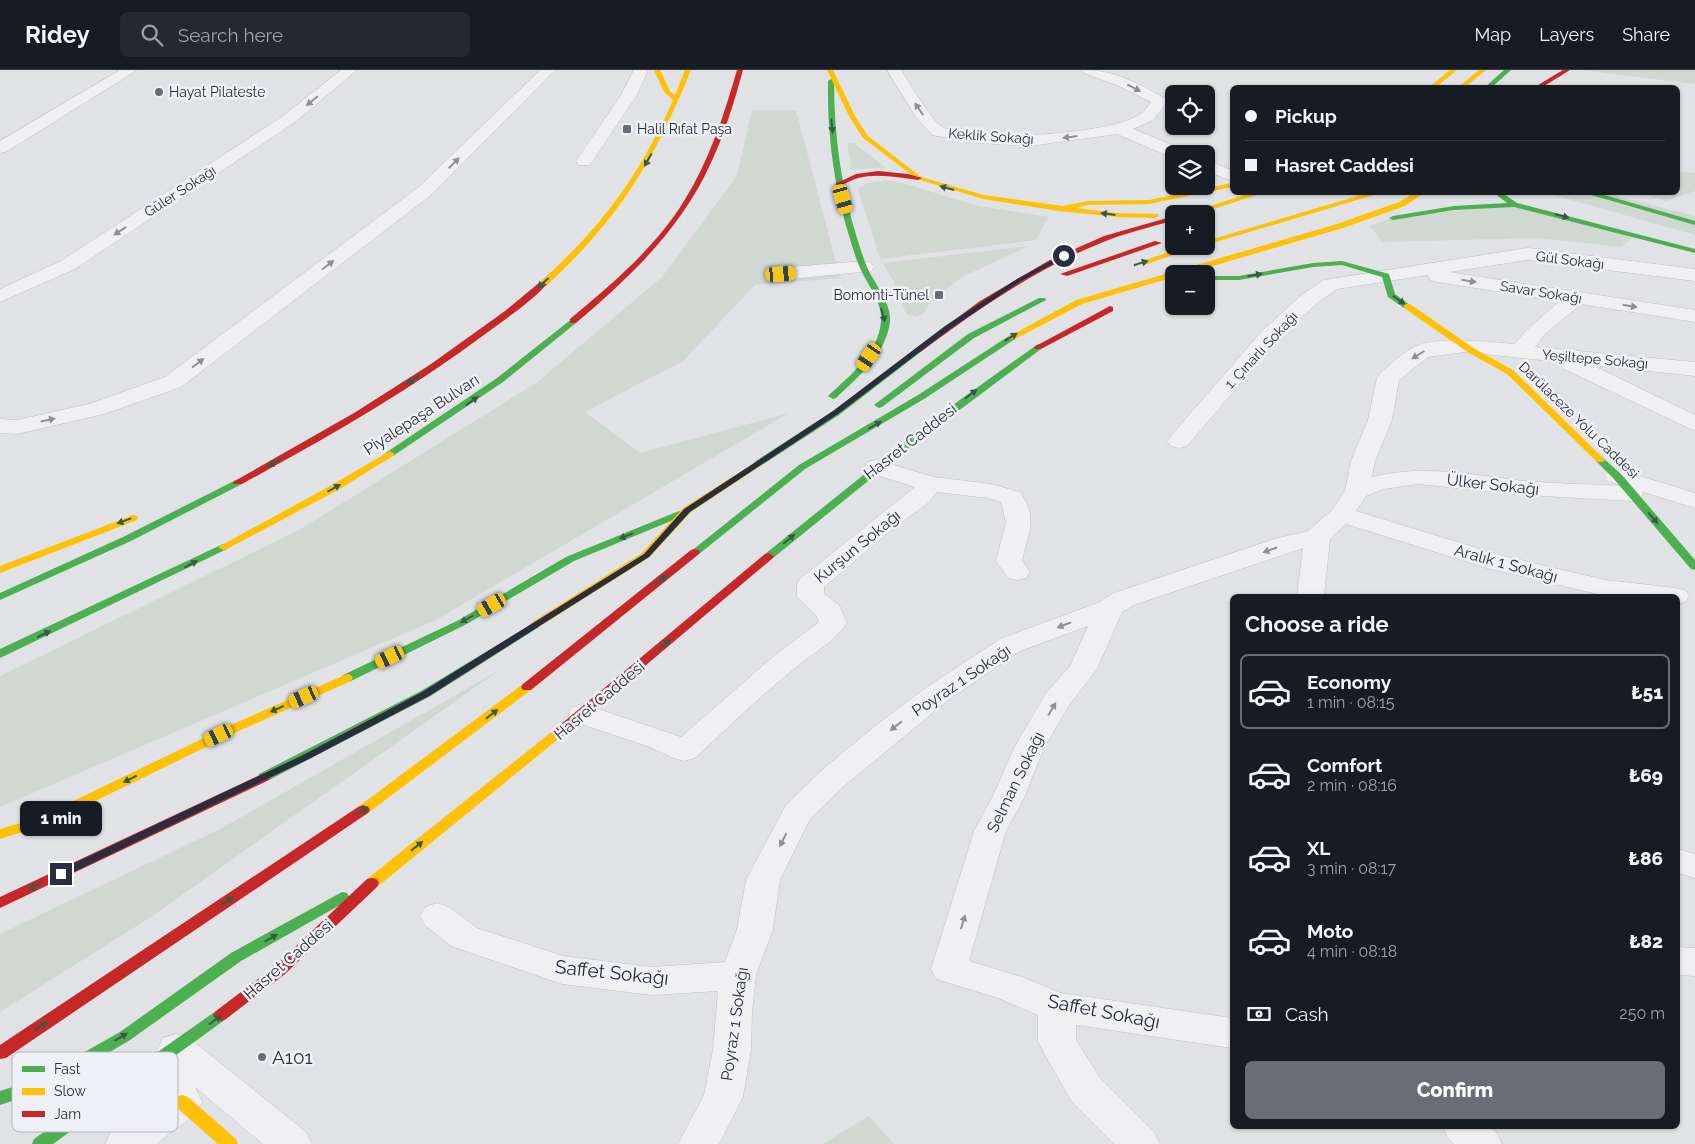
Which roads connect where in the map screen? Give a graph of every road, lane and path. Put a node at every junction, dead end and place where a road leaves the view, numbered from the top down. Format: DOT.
graph roads {
  1 [pos="130,70"];
  2 [pos="350,70"];
  3 [pos="548,70"];
  4 [pos="641,70"];
  5 [pos="657,70"];
  6 [pos="688,70"];
  7 [pos="740,70"];
  8 [pos="894,70"];
  9 [pos="1089,70"];
  10 [pos="1454,70"];
  11 [pos="1483,70"];
  12 [pos="1508,70"];
  13 [pos="1554,70"];
  14 [pos="1567,70"];
  15 [pos="831,74"];
  16 [pos="1435,85"];
  17 [pos="1464,85"];
  18 [pos="1490,85"];
  19 [pos="1539,85"];
  20 [pos="1541,85"];
  21 [pos="676,100"];
  22 [pos="1119,129"];
  23 [pos="0,148"];
  24 [pos="1165,148"];
  25 [pos="584,161"];
  26 [pos="1215,169"];
  27 [pos="1230,175"];
  28 [pos="919,178"];
  29 [pos="839,184"];
  30 [pos="1230,185"];
  31 [pos="1253,195"];
  32 [pos="1371,195"];
  33 [pos="1417,195"];
  34 [pos="1500,195"];
  35 [pos="1595,195"];
  36 [pos="1514,205"];
  37 [pos="1215,206"];
  38 [pos="1059,209"];
  39 [pos="1165,218"];
  40 [pos="1165,221"];
  41 [pos="1695,223"];
  42 [pos="1340,226"];
  43 [pos="1215,240"];
  44 [pos="1165,241"];
  45 [pos="1695,251"];
  46 [pos="1166,255"];
  47 [pos="1230,258"];
  48 [pos="1129,266"];
  49 [pos="864,267"];
  50 [pos="1215,267"];
  51 [pos="781,274"];
  52 [pos="1695,275"];
  53 [pos="1386,276"];
  54 [pos="1051,278"];
  55 [pos="1215,278"];
  56 [pos="1035,284"];
  57 [pos="1165,287"];
  58 [pos="1055,294"];
  59 [pos="0,296"];
  60 [pos="1137,298"];
  61 [pos="1576,298"];
  62 [pos="1121,304"];
  63 [pos="984,306"];
  64 [pos="1695,316"];
  65 [pos="1465,346"];
  66 [pos="1519,352"];
  67 [pos="1556,356"];
  68 [pos="1695,369"];
  69 [pos="836,413"];
  70 [pos="1695,424"];
  71 [pos="0,426"];
  72 [pos="1179,441"];
  73 [pos="802,467"];
  74 [pos="876,467"];
  75 [pos="252,476"];
  76 [pos="932,484"];
  77 [pos="1625,485"];
  78 [pos="1357,491"];
  79 [pos="1695,501"];
  80 [pos="687,510"];
  81 [pos="1340,515"];
  82 [pos="1317,537"];
  83 [pos="1695,567"];
  84 [pos="0,570"];
  85 [pos="1017,572"];
  86 [pos="1312,594"];
  87 [pos="1658,594"];
  88 [pos="0,597"];
  89 [pos="1680,597"];
  90 [pos="1695,599"];
  91 [pos="1110,608"];
  92 [pos="0,654"];
  93 [pos="583,714"];
  94 [pos="43,821"];
  95 [pos="0,834"];
  96 [pos="0,846"];
  97 [pos="1680,862"];
  98 [pos="1695,866"];
  99 [pos="379,876"];
  100 [pos="0,903"];
  101 [pos="437,916"];
  102 [pos="1680,961"];
  103 [pos="1695,962"];
  104 [pos="949,969"];
  105 [pos="738,975"];
  106 [pos="1058,1007"];
  107 [pos="1230,1033"];
  108 [pos="176,1049"];
  109 [pos="96,1052"];
  110 [pos="172,1052"];
  111 [pos="176,1052"];
  112 [pos="0,1053"];
  113 [pos="178,1092"];
  114 [pos="12,1094"];
  115 [pos="0,1098"];
  116 [pos="182,1102"];
  117 [pos="178,1105"];
  118 [pos="1465,1129"];
  119 [pos="57,1132"];
  120 [pos="141,1132"];
  121 [pos="40,1144"];
  122 [pos="125,1144"];
  123 [pos="230,1144"];
  124 [pos="292,1144"];
  125 [pos="698,1144"];
  126 [pos="1140,1144"];
  127 [pos="1482,1144"];
  1 -- 23 [label="street"];
  2 -- 59 [label="street, Güler Sokağı, one-way"];
  71 -- 3 [label="street, one-way"];
  4 -- 25 [label="street"];
  5 -- 21 [label="main road"];
  6 -- 21 [label="main road, Piyalepaşa Bulvarı"];
  92 -- 7 [label="main road, Piyalepaşa Bulvarı, one-way"];
  22 -- 8 [label="street, Keklik Sokağı, one-way"];
  9 -- 22 [label="street, one-way"];
  10 -- 16 [label="main road"];
  11 -- 17 [label="main road"];
  12 -- 18 [label="main road"];
  13 -- 19 [label="main road"];
  14 -- 20 [label="main road"];
  15 -- 28 [label="main road"];
  15 -- 29 [label="main road, one-way"];
  21 -- 75 [label="main road, Piyalepaşa Bulvarı, one-way"];
  22 -- 24 [label="street"];
  26 -- 27 [label="street"];
  28 -- 29 [label="main road"];
  38 -- 28 [label="main road, one-way"];
  29 -- 49 [label="main road"];
  30 -- 38 [label="main road"];
  31 -- 37 [label="main road"];
  32 -- 43 [label="main road"];
  33 -- 42 [label="main road"];
  34 -- 36 [label="main road"];
  35 -- 41 [label="main road"];
  36 -- 42 [label="main road"];
  36 -- 45 [label="main road, one-way"];
  39 -- 38 [label="main road, one-way"];
  40 -- 63 [label="main road"];
  42 -- 47 [label="main road"];
  44 -- 54 [label="main road"];
  48 -- 46 [label="main road, one-way"];
  47 -- 50 [label="main road"];
  73 -- 47 [label="main road, one-way"];
  49 -- 51 [label="street"];
  49 -- 69 [label="main road, one-way"];
  52 -- 53 [label="street, Gül Sokağı"];
  55 -- 53 [label="main road, one-way"];
  53 -- 61 [label="street, Savar Sokağı, one-way"];
  53 -- 65 [label="main road, Darülaceze Yolu Caddesi, one-way"];
  53 -- 72 [label="street, 1. Çınarlı Sokağı"];
  56 -- 63 [label="main road"];
  57 -- 60 [label="main road"];
  58 -- 73 [label="main road"];
  61 -- 64 [label="street, Savar Sokağı, one-way"];
  61 -- 66 [label="street"];
  74 -- 62 [label="main road, Hasret Caddesi, one-way"];
  63 -- 69 [label="main road"];
  65 -- 66 [label="street, Yeşiltepe Sokağı"];
  65 -- 77 [label="main road, Darülaceze Yolu Caddesi"];
  65 -- 78 [label="street, one-way"];
  66 -- 67 [label="street, Yeşiltepe Sokağı"];
  67 -- 68 [label="street, Yeşiltepe Sokağı"];
  67 -- 70 [label="street"];
  69 -- 80 [label="main road"];
  112 -- 73 [label="main road, one-way"];
  74 -- 76 [label="street"];
  93 -- 74 [label="main road, Hasret Caddesi, one-way"];
  75 -- 84 [label="main road, one-way"];
  75 -- 88 [label="main road, Piyalepaşa Bulvarı"];
  76 -- 85 [label="street"];
  76 -- 93 [label="street, Kurşun Sokağı"];
  77 -- 78 [label="street, Ülker Sokağı"];
  77 -- 79 [label="street, Ülker Sokağı"];
  77 -- 83 [label="main road, Darülaceze Yolu Caddesi, one-way"];
  78 -- 81 [label="street"];
  80 -- 94 [label="main road, one-way"];
  80 -- 100 [label="main road, one-way"];
  81 -- 82 [label="street"];
  81 -- 87 [label="street, Aralık 1 Sokağı"];
  82 -- 86 [label="street"];
  82 -- 91 [label="street, Poyraz 1 Sokağı, one-way"];
  89 -- 90 [label="street, Aralık 1 Sokağı"];
  104 -- 91 [label="street, Selman Sokağı, one-way"];
  91 -- 105 [label="street, Poyraz 1 Sokağı, one-way"];
  99 -- 93 [label="main road, Hasret Caddesi, one-way"];
  94 -- 95 [label="main road"];
  94 -- 96 [label="main road"];
  97 -- 98 [label="street"];
  108 -- 99 [label="main road, Hasret Caddesi, one-way"];
  109 -- 99 [label="main road, one-way"];
  101 -- 105 [label="street, Saffet Sokağı"];
  102 -- 103 [label="street"];
  104 -- 106 [label="street, Saffet Sokağı"];
  105 -- 125 [label="street, Poyraz 1 Sokağı"];
  106 -- 107 [label="street, Saffet Sokağı"];
  106 -- 126 [label="street"];
  108 -- 110 [label="main road, Hasret Caddesi"];
  108 -- 111 [label="street"];
  108 -- 124 [label="street"];
  113 -- 116 [label="street"];
  115 -- 114 [label="main road, one-way"];
  116 -- 117 [label="street"];
  116 -- 123 [label="main road"];
  118 -- 127 [label="street"];
  119 -- 121 [label="main road, Hasret Caddesi"];
  120 -- 122 [label="street"];
}
